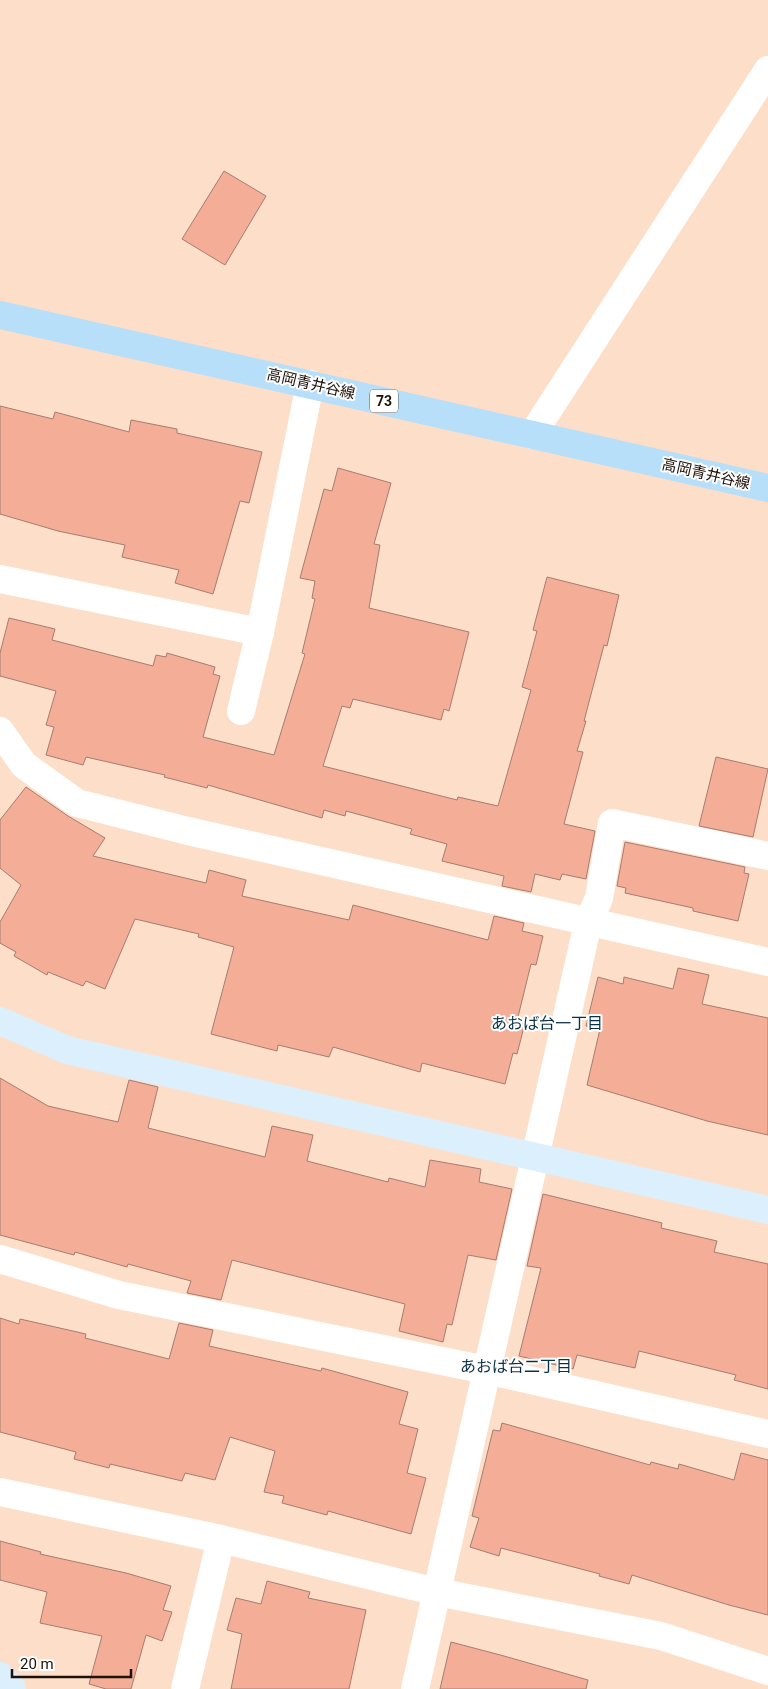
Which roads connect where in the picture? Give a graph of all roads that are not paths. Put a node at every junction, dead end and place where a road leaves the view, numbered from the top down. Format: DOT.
graph roads {
  1 [pos="768,70"];
  2 [pos="0,315"];
  3 [pos="310,384"];
  4 [pos="532,435"];
  5 [pos="768,488"];
  6 [pos="0,579"];
  7 [pos="260,632"];
  8 [pos="241,711"];
  9 [pos="0,731"];
  10 [pos="768,856"];
  11 [pos="588,923"];
  12 [pos="768,962"];
  13 [pos="0,1021"];
  14 [pos="534,1156"];
  15 [pos="768,1210"];
  16 [pos="0,1259"];
  17 [pos="486,1370"];
  18 [pos="768,1434"];
  19 [pos="0,1492"];
  20 [pos="221,1539"];
  21 [pos="437,1592"];
  22 [pos="768,1671"];
  23 [pos="0,1676"];
  24 [pos="12,1689"];
  25 [pos="185,1689"];
  26 [pos="415,1689"];
  1 -- 4 [label="street"];
  2 -- 3 [label="main road, 高岡青井谷線 / 73"];
  3 -- 4 [label="main road, 高岡青井谷線 / 73"];
  3 -- 7 [label="street"];
  4 -- 5 [label="main road, 高岡青井谷線 / 73"];
  6 -- 7 [label="street"];
  7 -- 8 [label="street"];
  9 -- 11 [label="street"];
  10 -- 11 [label="street"];
  11 -- 12 [label="street"];
  11 -- 14 [label="street"];
  13 -- 14 [label="street"];
  14 -- 15 [label="street"];
  14 -- 17 [label="street"];
  16 -- 17 [label="street"];
  17 -- 18 [label="street"];
  17 -- 21 [label="street"];
  19 -- 20 [label="street"];
  20 -- 21 [label="street"];
  20 -- 25 [label="street"];
  21 -- 22 [label="street"];
  21 -- 26 [label="street"];
  23 -- 24 [label="street"];
}
